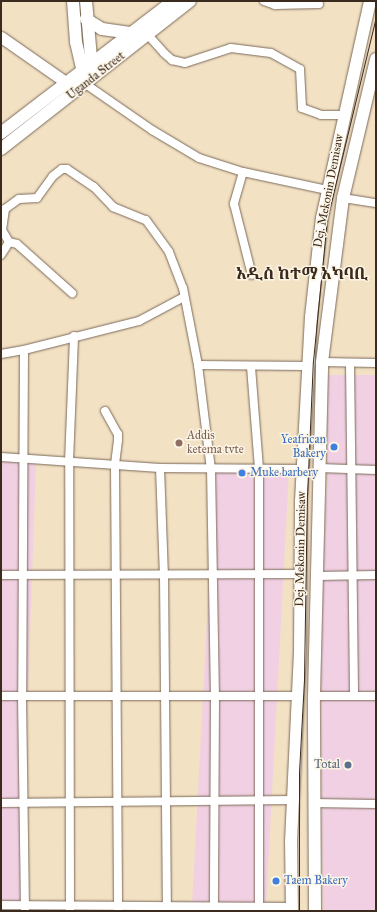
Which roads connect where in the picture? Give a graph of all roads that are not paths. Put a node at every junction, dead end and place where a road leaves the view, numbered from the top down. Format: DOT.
graph roads {
  1 [pos="73,1"];
  2 [pos="86,1"];
  3 [pos="173,1"];
  4 [pos="190,1"];
  5 [pos="264,1"];
  6 [pos="370,1"];
  7 [pos="319,4"];
  8 [pos="86,19"];
  9 [pos="132,33"];
  10 [pos="148,35"];
  11 [pos="1,36"];
  12 [pos="376,59"];
  13 [pos="86,68"];
  14 [pos="91,81"];
  15 [pos="67,83"];
  16 [pos="344,115"];
  17 [pos="1,133"];
  18 [pos="1,149"];
  19 [pos="243,172"];
  20 [pos="328,190"];
  21 [pos="343,198"];
  22 [pos="376,203"];
  23 [pos="3,208"];
  24 [pos="9,242"];
  25 [pos="1,255"];
  26 [pos="252,275"];
  27 [pos="72,293"];
  28 [pos="184,297"];
  29 [pos="74,336"];
  30 [pos="24,350"];
  31 [pos="1,354"];
  32 [pos="322,362"];
  33 [pos="350,363"];
  34 [pos="376,363"];
  35 [pos="198,365"];
  36 [pos="251,366"];
  37 [pos="307,366"];
  38 [pos="105,411"];
  39 [pos="1,457"];
  40 [pos="22,458"];
  41 [pos="69,462"];
  42 [pos="115,465"];
  43 [pos="160,468"];
  44 [pos="260,468"];
  45 [pos="319,468"];
  46 [pos="211,469"];
  47 [pos="303,469"];
  48 [pos="352,470"];
  49 [pos="376,470"];
  50 [pos="213,574"];
  51 [pos="260,574"];
  52 [pos="301,574"];
  53 [pos="1,575"];
  54 [pos="23,575"];
  55 [pos="70,575"];
  56 [pos="118,575"];
  57 [pos="164,575"];
  58 [pos="352,575"];
  59 [pos="376,575"];
  60 [pos="317,576"];
  61 [pos="1,696"];
  62 [pos="22,696"];
  63 [pos="71,696"];
  64 [pos="118,696"];
  65 [pos="164,696"];
  66 [pos="215,696"];
  67 [pos="259,696"];
  68 [pos="298,696"];
  69 [pos="314,696"];
  70 [pos="354,696"];
  71 [pos="376,696"];
  72 [pos="258,800"];
  73 [pos="293,800"];
  74 [pos="165,801"];
  75 [pos="213,801"];
  76 [pos="24,802"];
  77 [pos="71,802"];
  78 [pos="118,802"];
  79 [pos="1,803"];
  80 [pos="313,803"];
  81 [pos="376,804"];
  82 [pos="1,905"];
  83 [pos="25,908"];
  84 [pos="70,908"];
  85 [pos="118,908"];
  86 [pos="167,908"];
  87 [pos="214,909"];
  88 [pos="259,909"];
  89 [pos="292,909"];
  90 [pos="315,911"];
  1 -- 13 [label="main road"];
  2 -- 8 [label="main road"];
  3 -- 9 [label="main road, Uganda Street"];
  4 -- 10 [label="main road, Uganda Street"];
  5 -- 7 [label="street"];
  6 -- 16 [label="main road, Dej. Mekonin Demisaw"];
  8 -- 9 [label="main road"];
  8 -- 13 [label="main road"];
  9 -- 13 [label="main road, Uganda Street"];
  10 -- 14 [label="main road, Uganda Street"];
  10 -- 16 [label="street"];
  11 -- 15 [label="main road"];
  12 -- 21 [label="main road, Dej. Mekonin Demisaw"];
  13 -- 14 [label="main road"];
  13 -- 15 [label="main road, Uganda Street"];
  14 -- 18 [label="main road, Uganda Street"];
  14 -- 19 [label="street"];
  15 -- 17 [label="main road, Uganda Street"];
  16 -- 20 [label="main road, Dej. Mekonin Demisaw"];
  19 -- 20 [label="street"];
  19 -- 26 [label="street"];
  20 -- 37 [label="main road, Dej. Mekonin Demisaw"];
  21 -- 22 [label="street"];
  21 -- 32 [label="main road, Dej. Mekonin Demisaw"];
  23 -- 24 [label="street"];
  23 -- 28 [label="street"];
  24 -- 25 [label="street"];
  24 -- 27 [label="street"];
  28 -- 29 [label="street"];
  28 -- 35 [label="street"];
  29 -- 30 [label="street"];
  29 -- 41 [label="street"];
  30 -- 31 [label="street"];
  30 -- 40 [label="street"];
  32 -- 33 [label="street"];
  32 -- 45 [label="main road, Dej. Mekonin Demisaw"];
  33 -- 34 [label="street"];
  33 -- 48 [label="street"];
  35 -- 36 [label="street"];
  35 -- 46 [label="street"];
  36 -- 37 [label="street"];
  36 -- 44 [label="street"];
  37 -- 47 [label="main road, Dej. Mekonin Demisaw"];
  38 -- 42 [label="street"];
  39 -- 40 [label="street"];
  40 -- 41 [label="street"];
  40 -- 54 [label="street"];
  41 -- 42 [label="street"];
  41 -- 55 [label="street"];
  42 -- 43 [label="street"];
  42 -- 56 [label="street"];
  43 -- 46 [label="street"];
  43 -- 57 [label="street"];
  44 -- 46 [label="street"];
  44 -- 47 [label="street"];
  44 -- 51 [label="street"];
  45 -- 48 [label="street"];
  45 -- 60 [label="main road, Dej. Mekonin Demisaw"];
  46 -- 50 [label="street"];
  47 -- 52 [label="main road, Dej. Mekonin Demisaw"];
  48 -- 49 [label="street"];
  48 -- 58 [label="street"];
  50 -- 51 [label="street"];
  50 -- 57 [label="street"];
  50 -- 66 [label="street"];
  51 -- 52 [label="street"];
  51 -- 67 [label="street"];
  52 -- 68 [label="main road, Dej. Mekonin Demisaw"];
  53 -- 54 [label="street"];
  54 -- 55 [label="street"];
  54 -- 62 [label="street"];
  55 -- 56 [label="street"];
  55 -- 63 [label="street"];
  56 -- 57 [label="street"];
  56 -- 64 [label="street"];
  57 -- 65 [label="street"];
  58 -- 59 [label="street"];
  58 -- 60 [label="street"];
  58 -- 70 [label="street"];
  60 -- 69 [label="main road, Dej. Mekonin Demisaw"];
  61 -- 62 [label="street"];
  62 -- 63 [label="street"];
  62 -- 76 [label="street"];
  63 -- 64 [label="street"];
  63 -- 77 [label="street"];
  64 -- 65 [label="street"];
  64 -- 78 [label="street"];
  65 -- 66 [label="street"];
  65 -- 74 [label="street"];
  66 -- 67 [label="street"];
  66 -- 75 [label="street"];
  67 -- 68 [label="street"];
  67 -- 72 [label="street"];
  68 -- 73 [label="main road, Dej. Mekonin Demisaw"];
  69 -- 70 [label="street"];
  69 -- 80 [label="main road, Dej. Mekonin Demisaw"];
  70 -- 71 [label="street"];
  72 -- 73 [label="street"];
  72 -- 75 [label="street"];
  72 -- 88 [label="street"];
  73 -- 89 [label="main road, Dej. Mekonin Demisaw"];
  74 -- 75 [label="street"];
  74 -- 78 [label="street"];
  74 -- 86 [label="street"];
  75 -- 87 [label="street"];
  76 -- 77 [label="street"];
  76 -- 79 [label="street"];
  76 -- 83 [label="street"];
  77 -- 78 [label="street"];
  77 -- 84 [label="street"];
  78 -- 85 [label="street"];
  80 -- 81 [label="street"];
  80 -- 90 [label="main road, Dej. Mekonin Demisaw"];
  82 -- 83 [label="street"];
  83 -- 84 [label="street"];
  84 -- 85 [label="street"];
  85 -- 86 [label="street"];
  86 -- 87 [label="street"];
  87 -- 88 [label="street"];
  88 -- 89 [label="street"];
}
